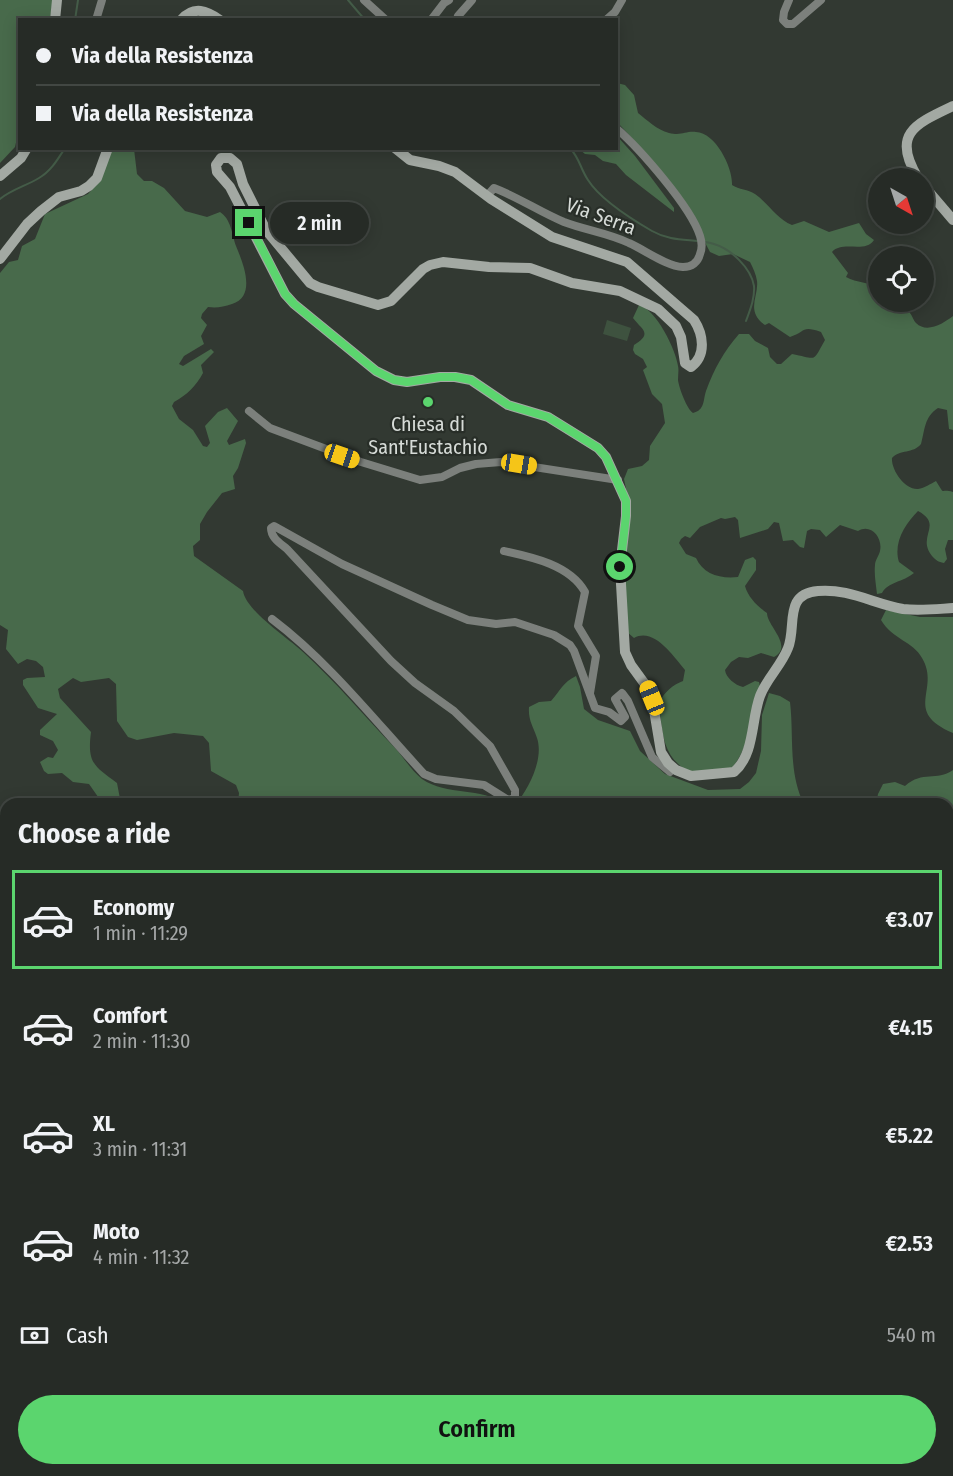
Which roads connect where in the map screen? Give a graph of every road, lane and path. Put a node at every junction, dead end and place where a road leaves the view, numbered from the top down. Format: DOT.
graph roads {
  1 [pos="57,0"];
  2 [pos="102,0"];
  3 [pos="364,0"];
  4 [pos="448,0"];
  5 [pos="472,0"];
  6 [pos="622,0"];
  7 [pos="789,0"];
  8 [pos="822,0"];
  9 [pos="458,16"];
  10 [pos="55,18"];
  11 [pos="97,18"];
  12 [pos="183,18"];
  13 [pos="217,18"];
  14 [pos="384,18"];
  15 [pos="433,18"];
  16 [pos="608,18"];
  17 [pos="953,106"];
  18 [pos="618,130"];
  19 [pos="26,150"];
  20 [pos="107,150"];
  21 [pos="398,150"];
  22 [pos="912,168"];
  23 [pos="0,176"];
  24 [pos="487,196"];
  25 [pos="934,198"];
  26 [pos="953,220"];
  27 [pos="0,259"];
  28 [pos="249,411"];
  29 [pos="618,480"];
  30 [pos="504,551"];
  31 [pos="953,608"];
  32 [pos="272,619"];
  33 [pos="590,695"];
  34 [pos="676,770"];
  35 [pos="505,798"];
  36 [pos="515,798"];
  1 -- 10 [label="street"];
  2 -- 11 [label="street"];
  3 -- 14 [label="street"];
  4 -- 15 [label="street"];
  5 -- 9 [label="street"];
  6 -- 16 [label="street"];
  7 -- 8 [label="street"];
  12 -- 13 [label="street"];
  17 -- 22 [label="street"];
  18 -- 24 [label="street, Via Serra"];
  19 -- 23 [label="street"];
  20 -- 27 [label="street"];
  21 -- 24 [label="street"];
  24 -- 29 [label="street"];
  25 -- 26 [label="street"];
  28 -- 29 [label="street"];
  29 -- 34 [label="street"];
  30 -- 33 [label="street"];
  31 -- 34 [label="street"];
  32 -- 35 [label="street"];
  33 -- 34 [label="street"];
  33 -- 36 [label="street"];
}
